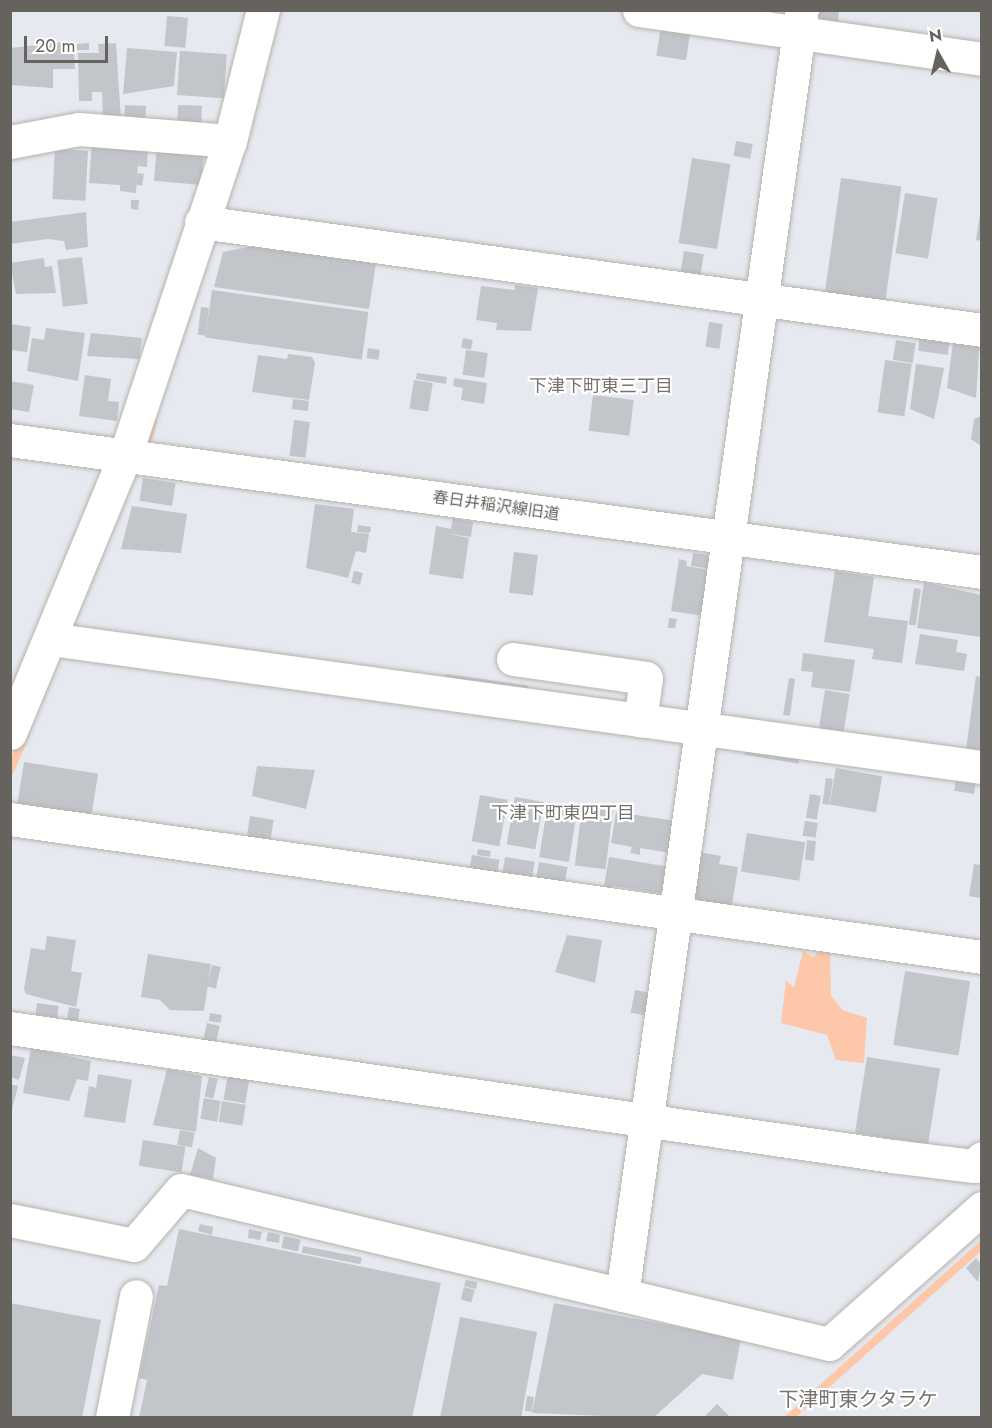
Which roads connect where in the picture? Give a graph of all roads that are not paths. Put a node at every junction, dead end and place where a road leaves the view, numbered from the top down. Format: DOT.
graph roads {
  1 [pos="263,10"];
  2 [pos="639,10"];
  3 [pos="801,21"];
  4 [pos="981,59"];
  5 [pos="230,141"];
  6 [pos="10,142"];
  7 [pos="201,222"];
  8 [pos="761,297"];
  9 [pos="981,330"];
  10 [pos="10,440"];
  11 [pos="125,456"];
  12 [pos="727,538"];
  13 [pos="981,572"];
  14 [pos="50,639"];
  15 [pos="513,659"];
  16 [pos="640,721"];
  17 [pos="701,729"];
  18 [pos="10,734"];
  19 [pos="981,767"];
  20 [pos="10,819"];
  21 [pos="675,914"];
  22 [pos="981,957"];
  23 [pos="10,1028"];
  24 [pos="646,1120"];
  25 [pos="981,1158"];
  26 [pos="981,1208"];
  27 [pos="10,1220"];
  28 [pos="622,1295"];
  29 [pos="136,1296"];
  30 [pos="112,1418"];
  1 -- 5 [label="street"];
  2 -- 3 [label="street"];
  3 -- 4 [label="street"];
  3 -- 8 [label="street"];
  5 -- 6 [label="street"];
  5 -- 7 [label="street"];
  7 -- 8 [label="street"];
  7 -- 11 [label="street"];
  8 -- 9 [label="street"];
  8 -- 12 [label="street"];
  10 -- 11 [label="street, 春日井稲沢線旧道"];
  11 -- 12 [label="street, 春日井稲沢線旧道"];
  11 -- 14 [label="street"];
  12 -- 13 [label="street, 春日井稲沢線旧道"];
  12 -- 17 [label="street"];
  14 -- 16 [label="street"];
  14 -- 18 [label="street"];
  15 -- 16 [label="street"];
  16 -- 17 [label="street"];
  17 -- 19 [label="street"];
  17 -- 21 [label="street"];
  20 -- 21 [label="street"];
  21 -- 22 [label="street"];
  21 -- 24 [label="street"];
  23 -- 24 [label="street"];
  24 -- 25 [label="street"];
  24 -- 28 [label="street"];
  26 -- 28 [label="street"];
  27 -- 28 [label="street"];
  29 -- 30 [label="street"];
}
